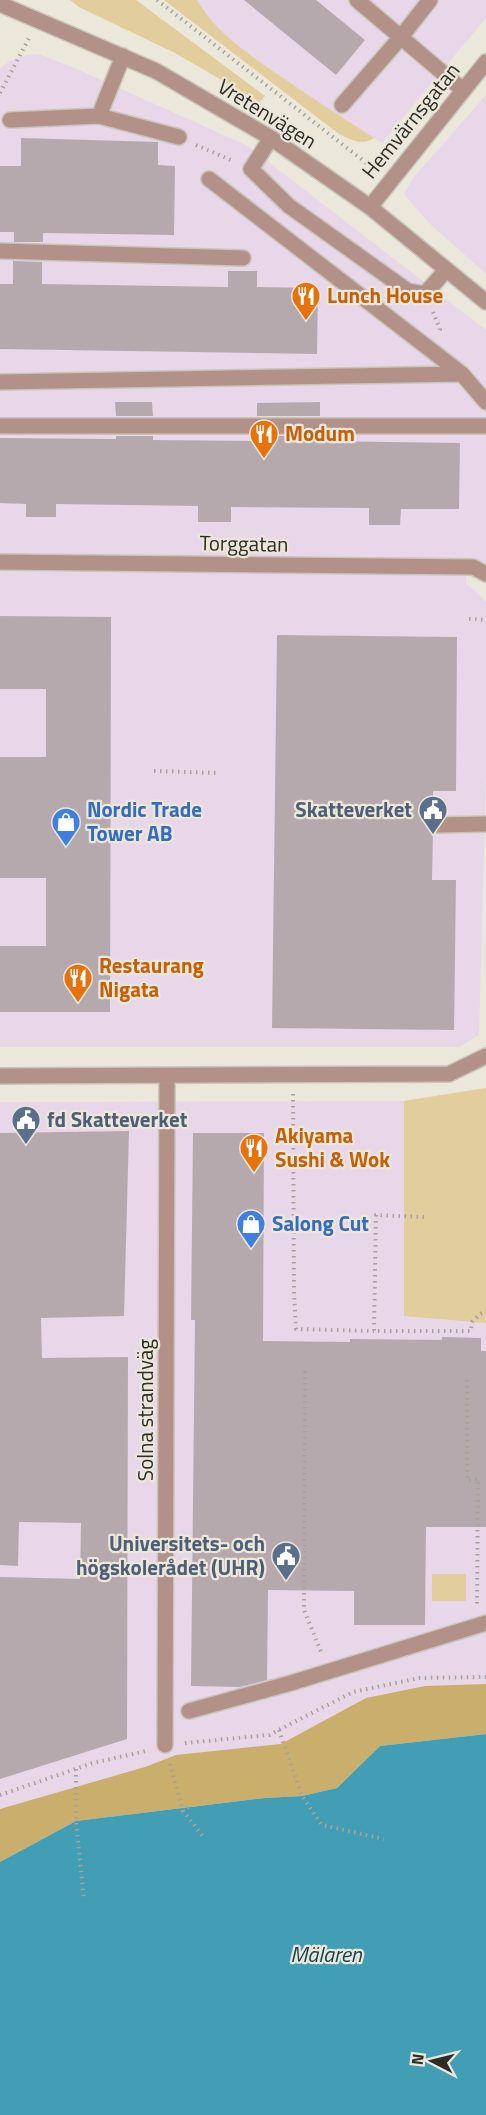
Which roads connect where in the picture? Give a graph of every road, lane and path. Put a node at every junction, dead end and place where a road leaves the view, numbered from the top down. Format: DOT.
graph roads {
  1 [pos="157,0"];
  2 [pos="357,0"];
  3 [pos="430,0"];
  4 [pos="4,7"];
  5 [pos="38,20"];
  6 [pos="402,37"];
  7 [pos="123,56"];
  8 [pos="486,62"];
  9 [pos="463,90"];
  10 [pos="0,93"];
  11 [pos="342,105"];
  12 [pos="99,116"];
  13 [pos="10,120"];
  14 [pos="179,137"];
  15 [pos="271,138"];
  16 [pos="251,169"];
  17 [pos="209,179"];
  18 [pos="390,182"];
  19 [pos="370,207"];
  20 [pos="0,251"];
  21 [pos="243,258"];
  22 [pos="446,270"];
  23 [pos="425,294"];
  24 [pos="486,303"];
  25 [pos="428,349"];
  26 [pos="462,374"];
  27 [pos="0,381"];
  28 [pos="486,402"];
  29 [pos="0,426"];
  30 [pos="486,426"];
  31 [pos="0,562"];
  32 [pos="486,574"];
  33 [pos="469,619"];
  34 [pos="486,620"];
  35 [pos="154,771"];
  36 [pos="218,773"];
  37 [pos="486,824"];
  38 [pos="438,825"];
  39 [pos="486,1056"];
  40 [pos="293,1075"];
  41 [pos="0,1076"];
  42 [pos="168,1076"];
  43 [pos="424,1217"];
  44 [pos="486,1311"];
  45 [pos="374,1331"];
  46 [pos="305,1371"];
  47 [pos="467,1380"];
  48 [pos="304,1610"];
  49 [pos="481,1625"];
  50 [pos="486,1677"];
  51 [pos="189,1711"];
  52 [pos="279,1730"];
  53 [pos="165,1745"];
  54 [pos="76,1769"];
  55 [pos="0,1795"];
  56 [pos="189,1807"];
  57 [pos="183,1811"];
  58 [pos="205,1839"];
  59 [pos="384,1839"];
  60 [pos="84,1900"];
  1 -- 18 [label="path"];
  2 -- 6 [label="street"];
  3 -- 6 [label="street"];
  4 -- 5 [label="street, Vretenvägen"];
  5 -- 7 [label="street, Vretenvägen"];
  5 -- 10 [label="path"];
  6 -- 9 [label="street"];
  6 -- 11 [label="street"];
  7 -- 12 [label="street"];
  7 -- 15 [label="street, Vretenvägen"];
  8 -- 9 [label="street, Hemvärnsgatan"];
  9 -- 18 [label="street, Hemvärnsgatan"];
  12 -- 13 [label="street"];
  12 -- 14 [label="street"];
  14 -- 16 [label="path"];
  15 -- 16 [label="street"];
  15 -- 19 [label="street, Vretenvägen"];
  16 -- 23 [label="street"];
  17 -- 25 [label="street"];
  18 -- 19 [label="street, Hemvärnsgatan"];
  19 -- 22 [label="street, Vretenvägen"];
  20 -- 21 [label="street"];
  22 -- 23 [label="street"];
  22 -- 24 [label="street, Vretenvägen"];
  23 -- 25 [label="path"];
  25 -- 26 [label="street"];
  26 -- 27 [label="street"];
  26 -- 28 [label="street"];
  29 -- 30 [label="street"];
  31 -- 32 [label="street, Torggatan"];
  33 -- 34 [label="path"];
  35 -- 36 [label="path"];
  37 -- 38 [label="street"];
  39 -- 40 [label="street"];
  40 -- 42 [label="street"];
  40 -- 45 [label="path"];
  41 -- 42 [label="street"];
  42 -- 53 [label="street, Solna strandväg"];
  43 -- 45 [label="path"];
  44 -- 45 [label="path"];
  46 -- 48 [label="path"];
  47 -- 49 [label="path"];
  49 -- 51 [label="street"];
  50 -- 53 [label="path"];
  52 -- 59 [label="path"];
  53 -- 54 [label="path"];
  53 -- 57 [label="path"];
  54 -- 55 [label="path"];
  54 -- 60 [label="path"];
  56 -- 57 [label="path"];
  57 -- 58 [label="path"];
}
